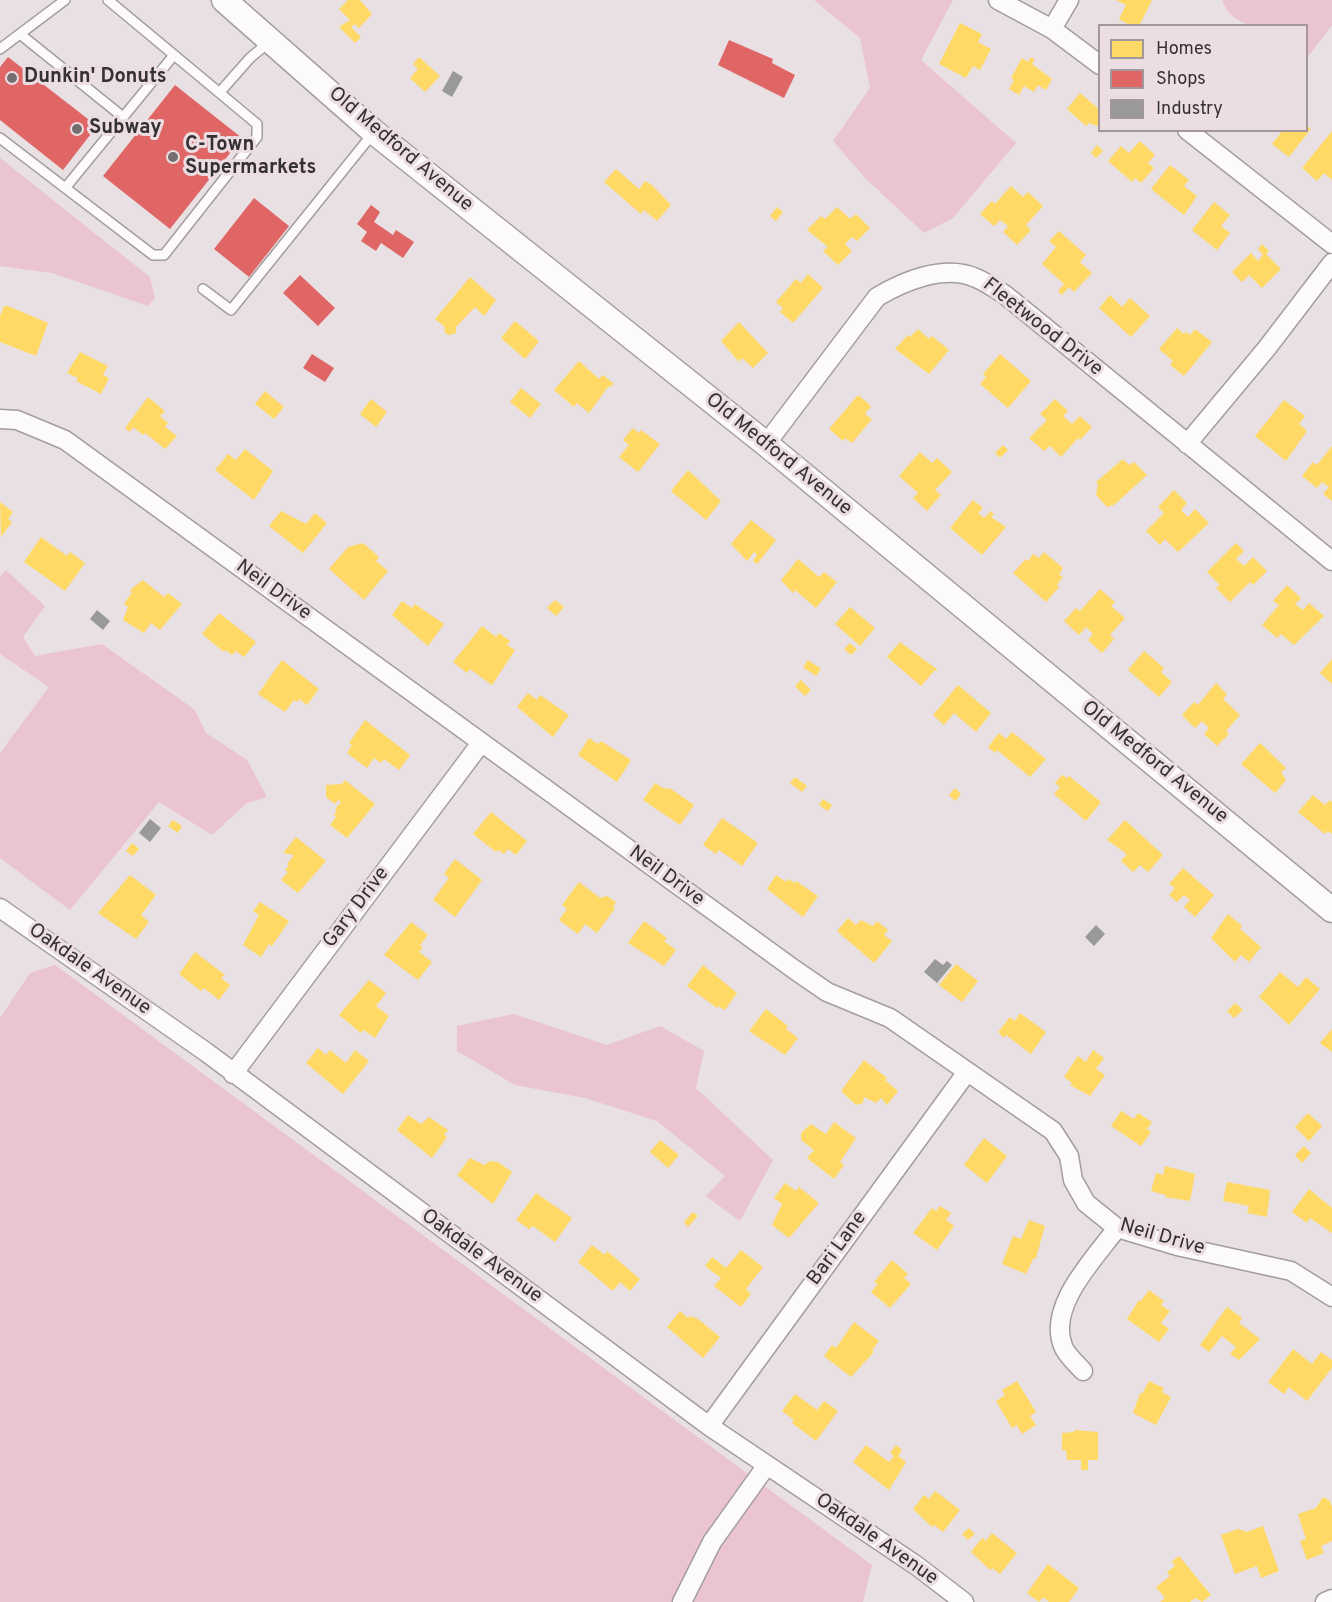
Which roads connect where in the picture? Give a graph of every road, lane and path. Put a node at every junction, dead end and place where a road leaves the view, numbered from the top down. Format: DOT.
graph roads {
  1 [pos="65,0"];
  2 [pos="108,0"];
  3 [pos="225,0"];
  4 [pos="998,0"];
  5 [pos="1069,0"];
  6 [pos="1052,29"];
  7 [pos="20,34"];
  8 [pos="271,40"];
  9 [pos="0,49"];
  10 [pos="174,55"];
  11 [pos="1098,64"];
  12 [pos="220,92"];
  13 [pos="123,117"];
  14 [pos="374,132"];
  15 [pos="1190,132"];
  16 [pos="0,138"];
  17 [pos="66,187"];
  18 [pos="1332,244"];
  19 [pos="1332,262"];
  20 [pos="203,289"];
  21 [pos="0,419"];
  22 [pos="766,444"];
  23 [pos="1187,444"];
  24 [pos="1332,561"];
  25 [pos="480,743"];
  26 [pos="0,908"];
  27 [pos="1332,910"];
  28 [pos="967,1072"];
  29 [pos="233,1074"];
  30 [pos="1117,1228"];
  31 [pos="1332,1297"];
  32 [pos="1083,1371"];
  33 [pos="710,1426"];
  34 [pos="767,1465"];
  35 [pos="1332,1599"];
  36 [pos="682,1602"];
  37 [pos="964,1602"];
  38 [pos="1325,1602"];
  1 -- 7 [label="lane"];
  2 -- 10 [label="lane"];
  3 -- 8 [label="street, Old Medford Avenue"];
  4 -- 6 [label="street"];
  5 -- 6 [label="street"];
  6 -- 11 [label="street"];
  7 -- 9 [label="lane"];
  7 -- 13 [label="lane"];
  8 -- 12 [label="lane"];
  8 -- 14 [label="street, Old Medford Avenue"];
  10 -- 12 [label="lane"];
  10 -- 13 [label="lane"];
  12 -- 17 [label="lane"];
  13 -- 17 [label="lane"];
  14 -- 20 [label="lane"];
  14 -- 22 [label="street, Old Medford Avenue"];
  15 -- 18 [label="street"];
  16 -- 17 [label="lane"];
  19 -- 23 [label="street"];
  21 -- 25 [label="street, Neil Drive"];
  22 -- 23 [label="street, Fleetwood Drive"];
  22 -- 27 [label="street, Old Medford Avenue"];
  23 -- 24 [label="street, Fleetwood Drive"];
  25 -- 28 [label="street, Neil Drive"];
  25 -- 29 [label="street, Gary Drive"];
  26 -- 29 [label="street, Oakdale Avenue"];
  28 -- 30 [label="street, Neil Drive"];
  28 -- 33 [label="street, Bari Lane"];
  29 -- 33 [label="street, Oakdale Avenue"];
  30 -- 31 [label="street, Neil Drive"];
  30 -- 32 [label="street"];
  33 -- 34 [label="street, Oakdale Avenue"];
  34 -- 36 [label="street"];
  34 -- 37 [label="street, Oakdale Avenue"];
  35 -- 38 [label="street"];
}
